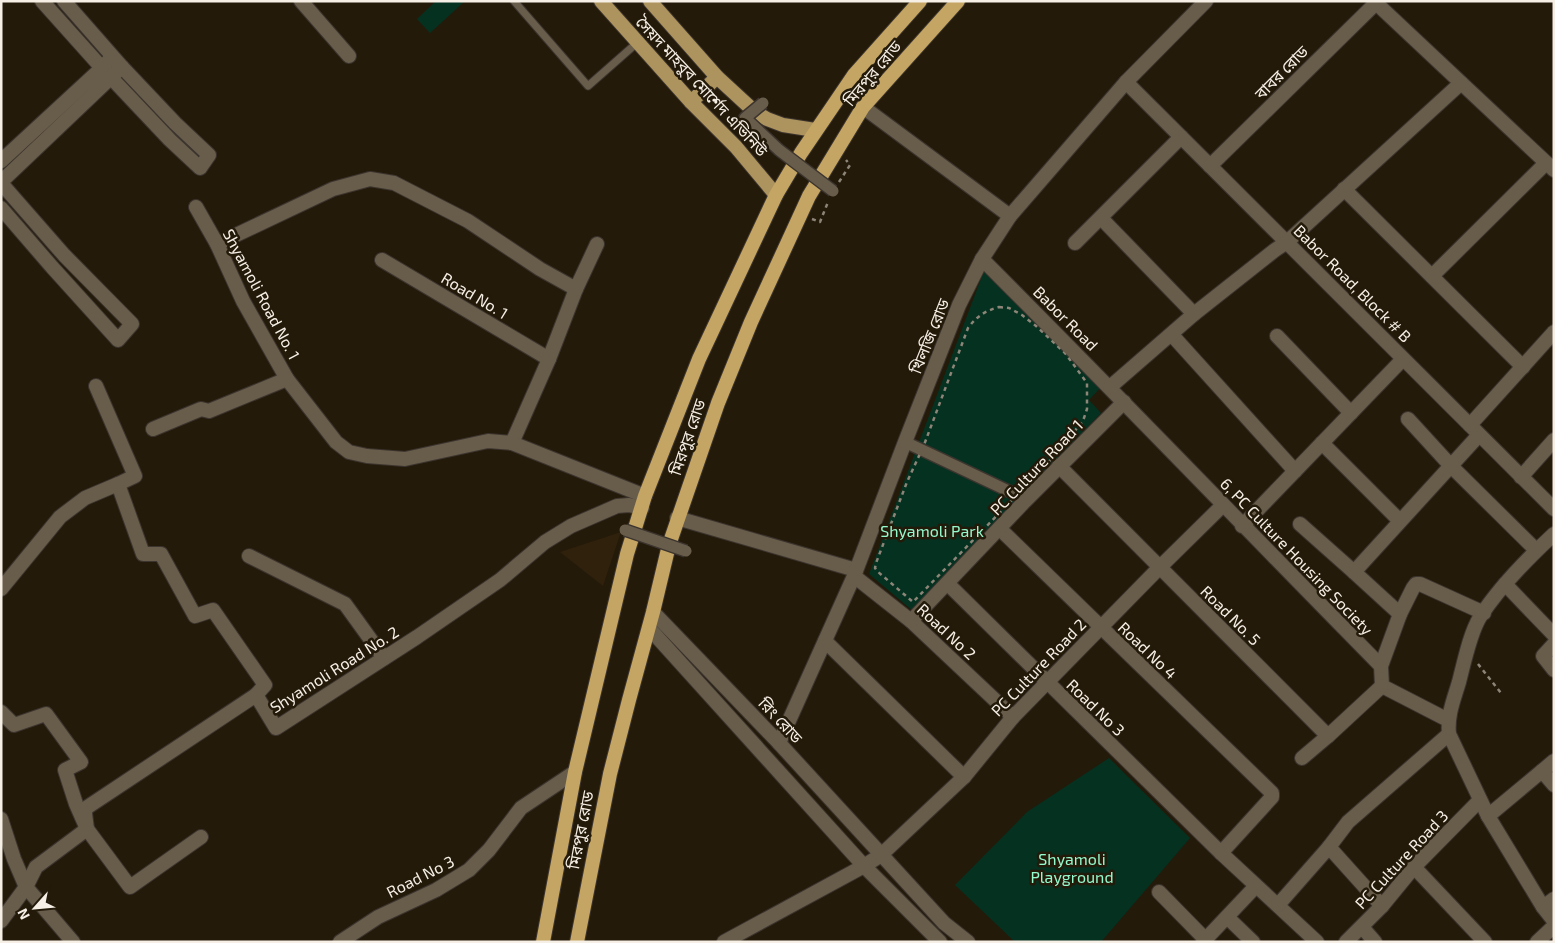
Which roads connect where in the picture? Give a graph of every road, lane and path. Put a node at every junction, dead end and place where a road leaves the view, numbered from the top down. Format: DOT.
graph roads {
  1 [pos="42,1"];
  2 [pos="64,1"];
  3 [pos="300,1"];
  4 [pos="514,1"];
  5 [pos="601,1"];
  6 [pos="650,1"];
  7 [pos="920,1"];
  8 [pos="958,1"];
  9 [pos="1206,1"];
  10 [pos="1377,2"];
  11 [pos="638,42"];
  12 [pos="349,56"];
  13 [pos="117,62"];
  14 [pos="106,72"];
  15 [pos="717,77"];
  16 [pos="1126,82"];
  17 [pos="1461,82"];
  18 [pos="691,102"];
  19 [pos="763,103"];
  20 [pos="863,107"];
  21 [pos="815,130"];
  22 [pos="1181,137"];
  23 [pos="836,150"];
  24 [pos="1,161"];
  25 [pos="1210,166"];
  26 [pos="1550,167"];
  27 [pos="1,182"];
  28 [pos="1344,189"];
  29 [pos="833,191"];
  30 [pos="776,195"];
  31 [pos="196,207"];
  32 [pos="1,208"];
  33 [pos="800,215"];
  34 [pos="1010,216"];
  35 [pos="1101,218"];
  36 [pos="1287,242"];
  37 [pos="1075,243"];
  38 [pos="216,244"];
  39 [pos="596,244"];
  40 [pos="64,255"];
  41 [pos="382,260"];
  42 [pos="982,260"];
  43 [pos="52,267"];
  44 [pos="1432,276"];
  45 [pos="576,289"];
  46 [pos="1194,314"];
  47 [pos="1554,332"];
  48 [pos="1172,335"];
  49 [pos="1277,336"];
  50 [pos="549,359"];
  51 [pos="1404,359"];
  52 [pos="1523,367"];
  53 [pos="287,379"];
  54 [pos="96,386"];
  55 [pos="1110,387"];
  56 [pos="1124,402"];
  57 [pos="1351,413"];
  58 [pos="1408,419"];
  59 [pos="154,430"];
  60 [pos="1475,430"];
  61 [pos="1554,440"];
  62 [pos="905,442"];
  63 [pos="512,443"];
  64 [pos="1322,443"];
  65 [pos="922,450"];
  66 [pos="1059,466"];
  67 [pos="1451,466"];
  68 [pos="1295,471"];
  69 [pos="1520,477"];
  70 [pos="118,484"];
  71 [pos="1021,498"];
  72 [pos="644,502"];
  73 [pos="1222,505"];
  74 [pos="1554,509"];
  75 [pos="677,518"];
  76 [pos="1400,522"];
  77 [pos="1300,524"];
  78 [pos="1242,526"];
  79 [pos="1000,529"];
  80 [pos="625,530"];
  81 [pos="1554,534"];
  82 [pos="669,545"];
  83 [pos="1536,550"];
  84 [pos="686,551"];
  85 [pos="249,556"];
  86 [pos="1159,568"];
  87 [pos="1354,572"];
  88 [pos="855,573"];
  89 [pos="948,584"];
  90 [pos="1505,584"];
  91 [pos="1,590"];
  92 [pos="653,612"];
  93 [pos="1484,612"];
  94 [pos="1400,614"];
  95 [pos="911,621"];
  96 [pos="649,628"];
  97 [pos="1101,628"];
  98 [pos="1554,635"];
  99 [pos="825,642"];
  100 [pos="1554,644"];
  101 [pos="1467,651"];
  102 [pos="384,658"];
  103 [pos="1381,666"];
  104 [pos="1554,670"];
  105 [pos="1046,682"];
  106 [pos="1382,686"];
  107 [pos="1500,693"];
  108 [pos="256,695"];
  109 [pos="1,712"];
  110 [pos="1013,717"];
  111 [pos="1448,727"];
  112 [pos="1328,736"];
  113 [pos="779,743"];
  114 [pos="1302,758"];
  115 [pos="1554,761"];
  116 [pos="1542,771"];
  117 [pos="575,772"];
  118 [pos="964,777"];
  119 [pos="1554,785"];
  120 [pos="1480,800"];
  121 [pos="1488,816"];
  122 [pos="1,819"];
  123 [pos="87,829"];
  124 [pos="201,837"];
  125 [pos="1329,847"];
  126 [pos="1221,853"];
  127 [pos="881,855"];
  128 [pos="864,866"];
  129 [pos="1414,867"];
  130 [pos="1256,886"];
  131 [pos="26,887"];
  132 [pos="1159,892"];
  133 [pos="1549,903"];
  134 [pos="1278,905"];
  135 [pos="1382,906"];
  136 [pos="1228,917"];
  137 [pos="1554,920"];
  138 [pos="1,921"];
  139 [pos="1554,926"];
  140 [pos="1362,927"];
  141 [pos="1204,941"];
  142 [pos="73,942"];
  143 [pos="340,942"];
  144 [pos="543,942"];
  145 [pos="577,942"];
  146 [pos="724,942"];
  147 [pos="940,942"];
  148 [pos="968,942"];
  149 [pos="1253,942"];
  150 [pos="1317,942"];
  151 [pos="1346,942"];
  152 [pos="1375,942"];
  153 [pos="1485,942"];
  154 [pos="1537,942"];
  1 -- 14 [label="street"];
  2 -- 13 [label="street"];
  3 -- 12 [label="street"];
  4 -- 11 [label="lane"];
  5 -- 11 [label="main road, সৈয়দ মাহবুব মোর্শেদ এভিনিউ"];
  6 -- 15 [label="main road, সৈয়দ মাহবুব মোর্শেদ এভিনিউ"];
  7 -- 21 [label="highway, মিরপুর রোড"];
  8 -- 20 [label="highway, মিরপুর রোড"];
  9 -- 16 [label="street, খিলজি রোড"];
  10 -- 17 [label="street, বাবর রোড"];
  10 -- 25 [label="street, বাবর রোড"];
  11 -- 18 [label="main road, সৈয়দ মাহবুব মোর্শেদ এভিনিউ"];
  13 -- 14 [label="street"];
  13 -- 14 [label="street"];
  14 -- 24 [label="street"];
  14 -- 27 [label="street"];
  15 -- 18 [label="main road"];
  15 -- 21 [label="main road, সৈয়দ মাহবুব মোর্শেদ এভিনিউ"];
  16 -- 22 [label="street, Babor Road, Block # B"];
  16 -- 34 [label="street, খিলজি রোড"];
  17 -- 26 [label="street, বাবর রোড"];
  17 -- 28 [label="street"];
  18 -- 30 [label="main road, সৈয়দ মাহবুব মোর্শেদ এভিনিউ"];
  19 -- 29 [label="street, bridge"];
  20 -- 23 [label="highway, মিরপুর রোড"];
  20 -- 34 [label="street"];
  21 -- 30 [label="highway, মিরপুর রোড"];
  22 -- 25 [label="street, Babor Road, Block # B"];
  22 -- 35 [label="street"];
  23 -- 29 [label="path"];
  23 -- 33 [label="highway, মিরপুর রোড"];
  25 -- 36 [label="street, Babor Road, Block # B"];
  26 -- 44 [label="street, বাবর রোড"];
  27 -- 40 [label="street"];
  28 -- 36 [label="street"];
  28 -- 44 [label="street"];
  29 -- 33 [label="path"];
  30 -- 72 [label="highway, মিরপুর রোড"];
  31 -- 38 [label="street, Shyamoli Road No. 1"];
  32 -- 43 [label="street"];
  33 -- 75 [label="highway, মিরপুর রোড"];
  34 -- 42 [label="street, খিলজি রোড"];
  35 -- 37 [label="street"];
  35 -- 46 [label="street"];
  36 -- 46 [label="street"];
  36 -- 51 [label="street, Babor Road, Block # B"];
  38 -- 45 [label="street"];
  38 -- 53 [label="street, Shyamoli Road No. 1"];
  39 -- 45 [label="street"];
  40 -- 43 [label="street"];
  40 -- 43 [label="street"];
  41 -- 50 [label="street, Road No. 1"];
  42 -- 55 [label="street, Babor Road"];
  42 -- 62 [label="street, খিলজি রোড"];
  44 -- 52 [label="street"];
  45 -- 50 [label="street"];
  46 -- 48 [label="street"];
  47 -- 52 [label="street"];
  48 -- 55 [label="street"];
  48 -- 68 [label="street"];
  49 -- 57 [label="street"];
  50 -- 63 [label="street"];
  51 -- 57 [label="street"];
  51 -- 60 [label="street, Babor Road, Block # B"];
  52 -- 60 [label="street"];
  53 -- 59 [label="street"];
  53 -- 63 [label="street, Shyamoli Road No. 1"];
  54 -- 70 [label="street"];
  55 -- 56 [label="street, Babor Road"];
  56 -- 66 [label="street, PC Culture Road 1"];
  56 -- 73 [label="street, 6, PC Culture Housing Society"];
  57 -- 64 [label="street"];
  58 -- 67 [label="street"];
  60 -- 67 [label="street"];
  60 -- 69 [label="street, Babor Road, Block # B"];
  61 -- 69 [label="street"];
  62 -- 65 [label="street"];
  62 -- 88 [label="street, খিলজি রোড"];
  63 -- 72 [label="street, Shyamoli Road No. 1"];
  64 -- 68 [label="street"];
  64 -- 76 [label="street"];
  65 -- 71 [label="street"];
  65 -- 71 [label="path"];
  65 -- 71 [label="path"];
  66 -- 71 [label="street, PC Culture Road 1"];
  66 -- 86 [label="street, Road No. 5"];
  67 -- 76 [label="street"];
  67 -- 83 [label="street"];
  68 -- 78 [label="street"];
  69 -- 74 [label="street, Babor Road, Block # B"];
  70 -- 91 [label="street"];
  70 -- 108 [label="street"];
  71 -- 79 [label="street, PC Culture Road 1"];
  72 -- 102 [label="street, Shyamoli Road No. 2"];
  72 -- 117 [label="highway, মিরপুর রোড"];
  73 -- 78 [label="street, 6, PC Culture Housing Society"];
  73 -- 86 [label="street, PC Culture Road 2"];
  75 -- 82 [label="highway, মিরপুর রোড"];
  75 -- 88 [label="street"];
  76 -- 87 [label="street"];
  77 -- 87 [label="street"];
  78 -- 103 [label="street, 6, PC Culture Housing Society"];
  79 -- 89 [label="street, PC Culture Road 1"];
  79 -- 97 [label="street, Road No 4"];
  80 -- 82 [label="street, bridge"];
  81 -- 83 [label="street"];
  82 -- 84 [label="street, bridge"];
  82 -- 92 [label="highway, মিরপুর রোড"];
  83 -- 90 [label="street"];
  85 -- 102 [label="street"];
  86 -- 97 [label="street, PC Culture Road 2"];
  86 -- 112 [label="street, Road No. 5"];
  87 -- 94 [label="street"];
  88 -- 95 [label="street, Road No 2"];
  88 -- 99 [label="street, খিলজি রোড"];
  89 -- 95 [label="street, PC Culture Road 1"];
  89 -- 105 [label="street, Road No 3"];
  90 -- 93 [label="street"];
  90 -- 98 [label="street"];
  92 -- 96 [label="highway, মিরপুর রোড"];
  92 -- 113 [label="street, রিং রোড"];
  93 -- 94 [label="street"];
  93 -- 101 [label="street"];
  94 -- 103 [label="street"];
  95 -- 110 [label="street, Road No 2"];
  96 -- 128 [label="street"];
  96 -- 145 [label="highway, মিরপুর রোড"];
  97 -- 105 [label="street, PC Culture Road 2"];
  97 -- 126 [label="street, Road No 4"];
  99 -- 113 [label="street, খিলজি রোড"];
  99 -- 118 [label="street"];
  100 -- 104 [label="street"];
  101 -- 107 [label="path"];
  101 -- 111 [label="street"];
  102 -- 108 [label="street, Shyamoli Road No. 2"];
  103 -- 106 [label="street"];
  105 -- 110 [label="street, PC Culture Road 2"];
  105 -- 126 [label="street, Road No 3"];
  106 -- 111 [label="street"];
  106 -- 112 [label="street"];
  108 -- 123 [label="street, Shyamoli Road No. 2"];
  109 -- 123 [label="street"];
  110 -- 118 [label="street, PC Culture Road 2"];
  111 -- 120 [label="street"];
  111 -- 125 [label="street"];
  112 -- 114 [label="street"];
  113 -- 127 [label="street, রিং রোড"];
  115 -- 116 [label="street"];
  116 -- 119 [label="street"];
  116 -- 121 [label="street"];
  117 -- 143 [label="street, Road No 3"];
  117 -- 144 [label="highway, মিরপুর রোড"];
  118 -- 127 [label="street, PC Culture Road 2"];
  120 -- 121 [label="street"];
  120 -- 129 [label="street, PC Culture Road 3"];
  121 -- 133 [label="street"];
  122 -- 131 [label="street"];
  123 -- 124 [label="street"];
  123 -- 131 [label="street"];
  125 -- 134 [label="street"];
  125 -- 135 [label="street"];
  126 -- 130 [label="street, Road No 3"];
  127 -- 128 [label="street"];
  127 -- 148 [label="street, রিং রোড"];
  128 -- 146 [label="street"];
  128 -- 147 [label="street"];
  129 -- 135 [label="street, PC Culture Road 3"];
  129 -- 153 [label="street"];
  130 -- 134 [label="street, Road No 3"];
  130 -- 136 [label="street"];
  131 -- 138 [label="street"];
  131 -- 142 [label="street"];
  132 -- 141 [label="street"];
  133 -- 137 [label="street"];
  134 -- 150 [label="street, Road No 3"];
  135 -- 140 [label="street, PC Culture Road 3"];
  136 -- 141 [label="street"];
  136 -- 149 [label="street"];
  139 -- 154 [label="street"];
  140 -- 151 [label="street, PC Culture Road 3"];
  140 -- 152 [label="street"];
}
